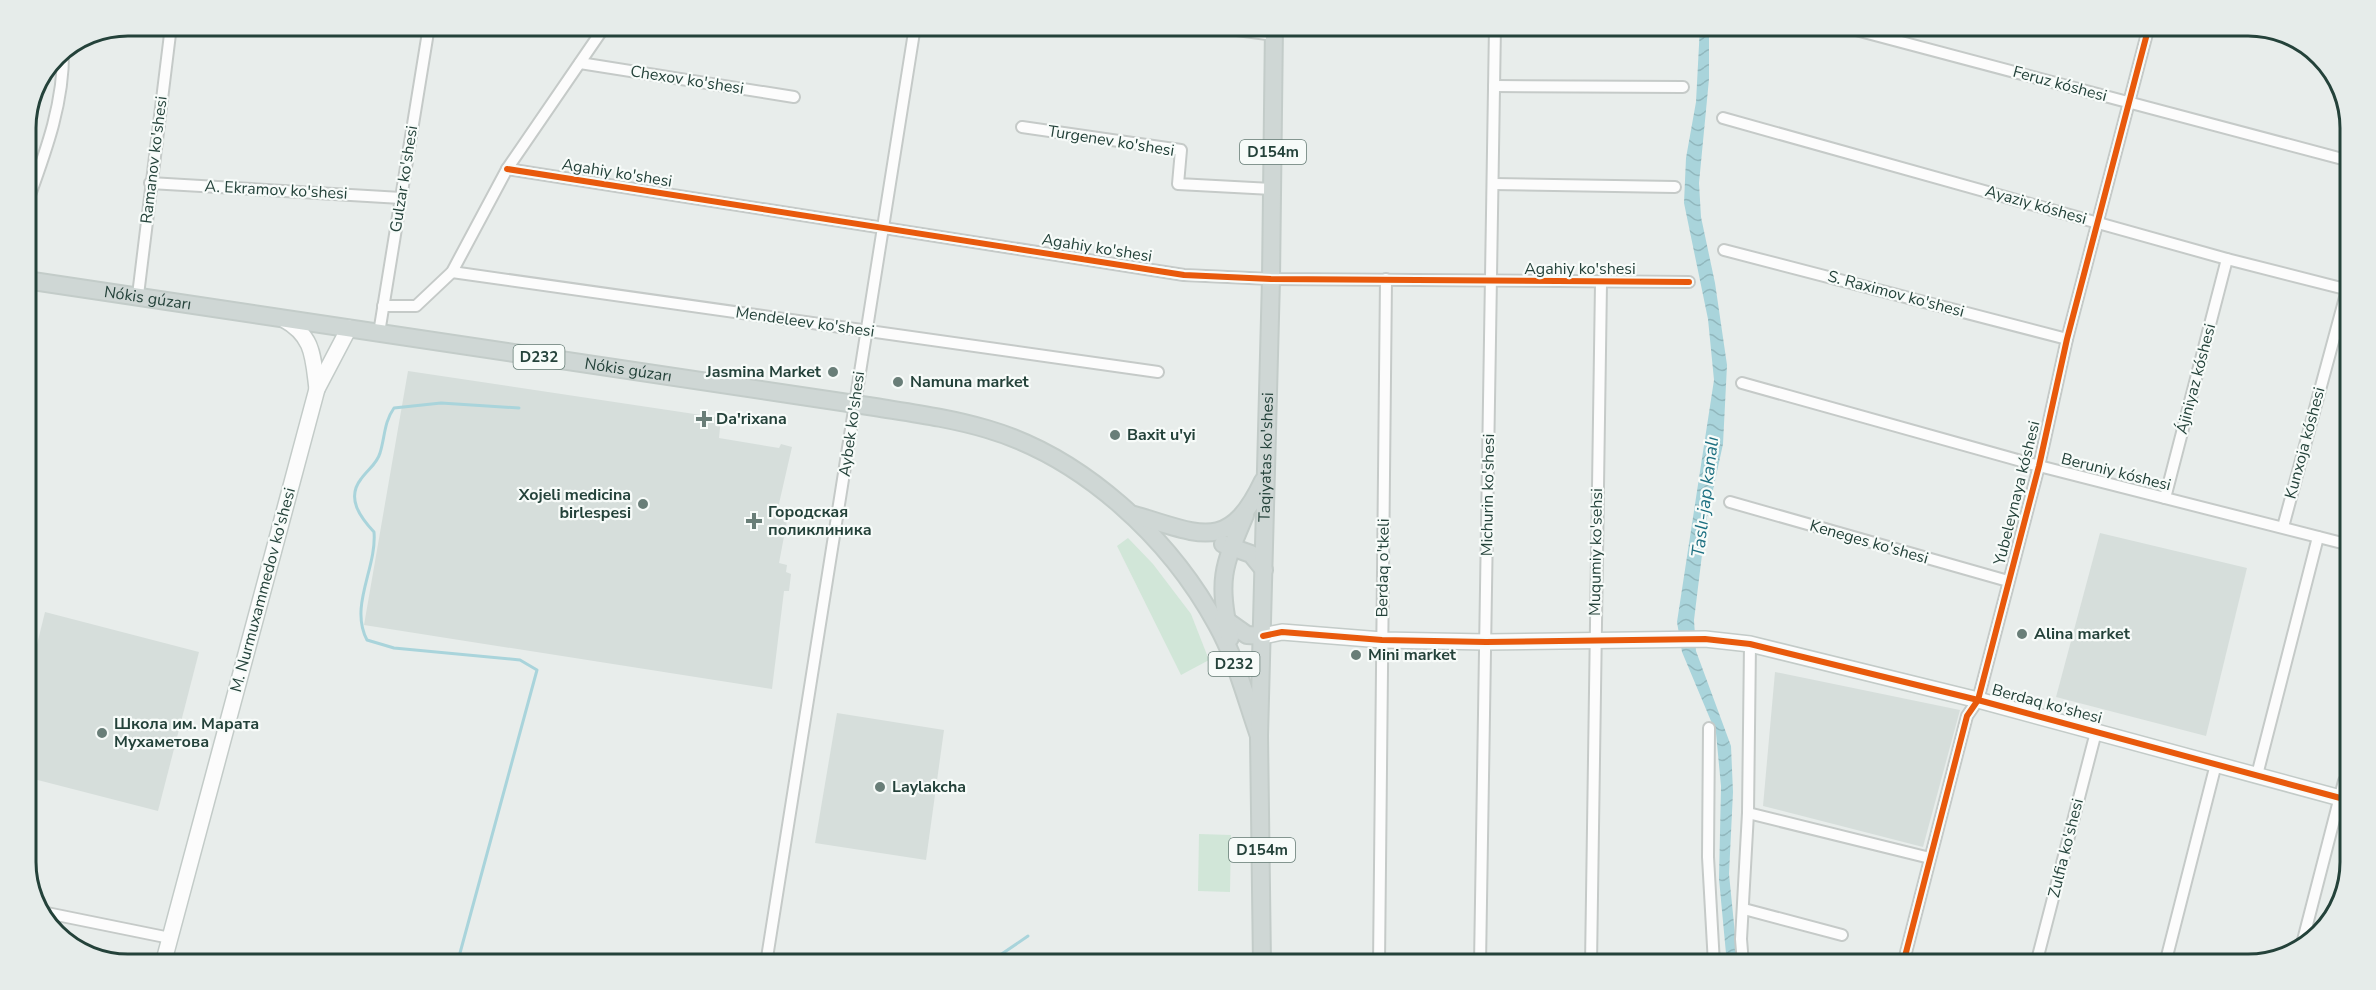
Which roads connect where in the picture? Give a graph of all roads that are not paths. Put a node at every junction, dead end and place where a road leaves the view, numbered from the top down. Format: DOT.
graph roads {
  1 [pos="170,36"];
  2 [pos="427,36"];
  3 [pos="598,36"];
  4 [pos="913,36"];
  5 [pos="1274,36"];
  6 [pos="1496,36"];
  7 [pos="1878,36"];
  8 [pos="2147,36"];
  9 [pos="63,63"];
  10 [pos="580,63"];
  11 [pos="1494,86"];
  12 [pos="1683,87"];
  13 [pos="794,97"];
  14 [pos="2131,103"];
  15 [pos="1723,118"];
  16 [pos="1022,127"];
  17 [pos="2340,158"];
  18 [pos="507,169"];
  19 [pos="36,178"];
  20 [pos="150,183"];
  21 [pos="1493,184"];
  22 [pos="1675,187"];
  23 [pos="1272,189"];
  24 [pos="401,198"];
  25 [pos="2098,223"];
  26 [pos="882,229"];
  27 [pos="1724,250"];
  28 [pos="2227,259"];
  29 [pos="452,272"];
  30 [pos="1271,279"];
  31 [pos="1386,279"];
  32 [pos="36,281"];
  33 [pos="1490,281"];
  34 [pos="1689,282"];
  35 [pos="1600,283"];
  36 [pos="2340,288"];
  37 [pos="138,296"];
  38 [pos="383,306"];
  39 [pos="282,318"];
  40 [pos="2340,319"];
  41 [pos="349,328"];
  42 [pos="865,331"];
  43 [pos="379,333"];
  44 [pos="2067,339"];
  45 [pos="1158,372"];
  46 [pos="1742,383"];
  47 [pos="317,389"];
  48 [pos="855,404"];
  49 [pos="2039,466"];
  50 [pos="1266,475"];
  51 [pos="2165,498"];
  52 [pos="1730,502"];
  53 [pos="1245,514"];
  54 [pos="1134,515"];
  55 [pos="2283,527"];
  56 [pos="1194,533"];
  57 [pos="2318,537"];
  58 [pos="2340,542"];
  59 [pos="1232,546"];
  60 [pos="1264,570"];
  61 [pos="2008,581"];
  62 [pos="1200,597"];
  63 [pos="1227,622"];
  64 [pos="1263,636"];
  65 [pos="1382,640"];
  66 [pos="1485,642"];
  67 [pos="1595,642"];
  68 [pos="1750,645"];
  69 [pos="1235,667"];
  70 [pos="1978,700"];
  71 [pos="1709,728"];
  72 [pos="2096,732"];
  73 [pos="1259,736"];
  74 [pos="2216,764"];
  75 [pos="2257,775"];
  76 [pos="2340,797"];
  77 [pos="2340,805"];
  78 [pos="1748,813"];
  79 [pos="1930,858"];
  80 [pos="1744,909"];
  81 [pos="52,914"];
  82 [pos="2305,934"];
  83 [pos="1842,935"];
  84 [pos="170,938"];
  85 [pos="166,954"];
  86 [pos="768,954"];
  87 [pos="1262,954"];
  88 [pos="1379,954"];
  89 [pos="1480,954"];
  90 [pos="1591,954"];
  91 [pos="1713,954"];
  92 [pos="1742,954"];
  93 [pos="1906,954"];
  94 [pos="2039,954"];
  95 [pos="2168,954"];
  1 -- 20 [label="street, Ramanov ko'shesi"];
  2 -- 24 [label="street, Gulzar ko'shesi"];
  3 -- 10 [label="street"];
  4 -- 26 [label="street, Aybek ko'shesi"];
  5 -- 23 [label="main road, D154m"];
  6 -- 11 [label="street, Michurin ko'shesi"];
  7 -- 14 [label="street, Feruz kóshesi"];
  8 -- 14 [label="street, Yubeleynaya kóshesi"];
  9 -- 19 [label="street"];
  10 -- 13 [label="street, Chexov ko'shesi"];
  10 -- 18 [label="street"];
  11 -- 12 [label="street"];
  11 -- 21 [label="street, Michurin ko'shesi"];
  14 -- 17 [label="street, Feruz kóshesi"];
  14 -- 25 [label="street, Yubeleynaya kóshesi"];
  15 -- 25 [label="street, Ayaziy kóshesi"];
  16 -- 23 [label="street, Turgenev ko'shesi"];
  18 -- 26 [label="street, Agahiy ko'shesi"];
  18 -- 29 [label="street"];
  20 -- 24 [label="street, A. Ekramov ko'shesi"];
  20 -- 37 [label="street, Ramanov ko'shesi"];
  21 -- 22 [label="street"];
  21 -- 33 [label="street, Michurin ko'shesi"];
  23 -- 30 [label="main road, D154m"];
  24 -- 38 [label="street, Gulzar ko'shesi"];
  25 -- 28 [label="street, Ayaziy kóshesi"];
  25 -- 44 [label="street, Yubeleynaya kóshesi"];
  26 -- 30 [label="street, Agahiy ko'shesi"];
  26 -- 42 [label="street, Aybek ko'shesi"];
  27 -- 44 [label="street, S. Raximov ko'shesi"];
  28 -- 36 [label="street, Ayaziy kóshesi"];
  28 -- 51 [label="street, Ájiniyaz kóshesi"];
  29 -- 38 [label="street"];
  29 -- 42 [label="street, Mendeleev ko'shesi"];
  30 -- 31 [label="street, Agahiy ko'shesi"];
  30 -- 50 [label="main road, Taqiyatas ko'shesi / D154m"];
  31 -- 33 [label="street, Agahiy ko'shesi"];
  31 -- 65 [label="street, Berdaq o'tkeli"];
  32 -- 37 [label="main road, Nókis gúzarı / D232"];
  33 -- 35 [label="street, Agahiy ko'shesi"];
  33 -- 66 [label="street, Michurin ko'shesi"];
  34 -- 35 [label="street, Agahiy ko'shesi"];
  35 -- 67 [label="street, Muqumiy ko'sehsi"];
  37 -- 39 [label="main road, Nókis gúzarı / D232"];
  38 -- 43 [label="street, Gulzar ko'shesi"];
  39 -- 41 [label="main road, Nókis gúzarı / D232"];
  39 -- 47 [label="street"];
  40 -- 55 [label="street, Kunxoja kóshesi"];
  41 -- 43 [label="main road, Nókis gúzarı / D232"];
  41 -- 47 [label="street"];
  42 -- 45 [label="street, Mendeleev ko'shesi"];
  42 -- 48 [label="street, Aybek ko'shesi"];
  43 -- 48 [label="main road, Nókis gúzarı / D232"];
  44 -- 49 [label="street, Yubeleynaya kóshesi"];
  46 -- 49 [label="street, Beruniy kóshesi"];
  47 -- 84 [label="street, M. Nurmuxammedov ko'shesi"];
  48 -- 54 [label="main road, Nókis gúzarı / D232"];
  48 -- 86 [label="street, Aybek ko'shesi"];
  49 -- 51 [label="street, Beruniy kóshesi"];
  49 -- 61 [label="street, Yubeleynaya kóshesi"];
  50 -- 53 [label="main road"];
  50 -- 60 [label="main road, Taqiyatas ko'shesi / D154m"];
  51 -- 55 [label="street, Beruniy kóshesi"];
  52 -- 61 [label="street, Keneges ko'shesi"];
  53 -- 56 [label="main road"];
  53 -- 59 [label="main road"];
  54 -- 56 [label="main road"];
  54 -- 62 [label="main road, D232"];
  55 -- 57 [label="street, Beruniy kóshesi"];
  56 -- 59 [label="main road"];
  57 -- 58 [label="street, Beruniy kóshesi"];
  57 -- 75 [label="street"];
  59 -- 60 [label="main road"];
  59 -- 63 [label="main road"];
  60 -- 64 [label="main road, Taqiyatas ko'shesi / D154m"];
  61 -- 70 [label="street, Yubeleynaya kóshesi"];
  62 -- 63 [label="main road, D232"];
  62 -- 69 [label="main road, D232"];
  63 -- 64 [label="main road, D232"];
  63 -- 69 [label="main road"];
  64 -- 65 [label="street, Berdaq ko'shesi"];
  64 -- 73 [label="main road, D154m"];
  65 -- 66 [label="street, Berdaq ko'shesi"];
  65 -- 88 [label="street, Berdaq o'tkeli"];
  66 -- 67 [label="street, Berdaq ko'shesi"];
  66 -- 89 [label="street, Michurin ko'shesi"];
  67 -- 68 [label="street, Berdaq ko'shesi"];
  67 -- 90 [label="street, Muqumiy ko'sehsi"];
  68 -- 70 [label="street, Berdaq ko'shesi"];
  68 -- 78 [label="street"];
  69 -- 73 [label="main road, D232"];
  70 -- 72 [label="street, Berdaq ko'shesi"];
  70 -- 79 [label="street, Yubeleynaya kóshesi"];
  71 -- 91 [label="street"];
  72 -- 74 [label="street, Berdaq ko'shesi"];
  72 -- 94 [label="street, Zulfia ko'shesi"];
  73 -- 87 [label="main road, D154m"];
  74 -- 75 [label="street, Berdaq ko'shesi"];
  74 -- 95 [label="street"];
  75 -- 76 [label="street, Berdaq ko'shesi"];
  77 -- 82 [label="street"];
  78 -- 79 [label="street"];
  78 -- 80 [label="street"];
  79 -- 93 [label="street, Yubeleynaya kóshesi"];
  80 -- 83 [label="street"];
  80 -- 92 [label="street"];
  81 -- 84 [label="street"];
  84 -- 85 [label="street, M. Nurmuxammedov ko'shesi"];
}
